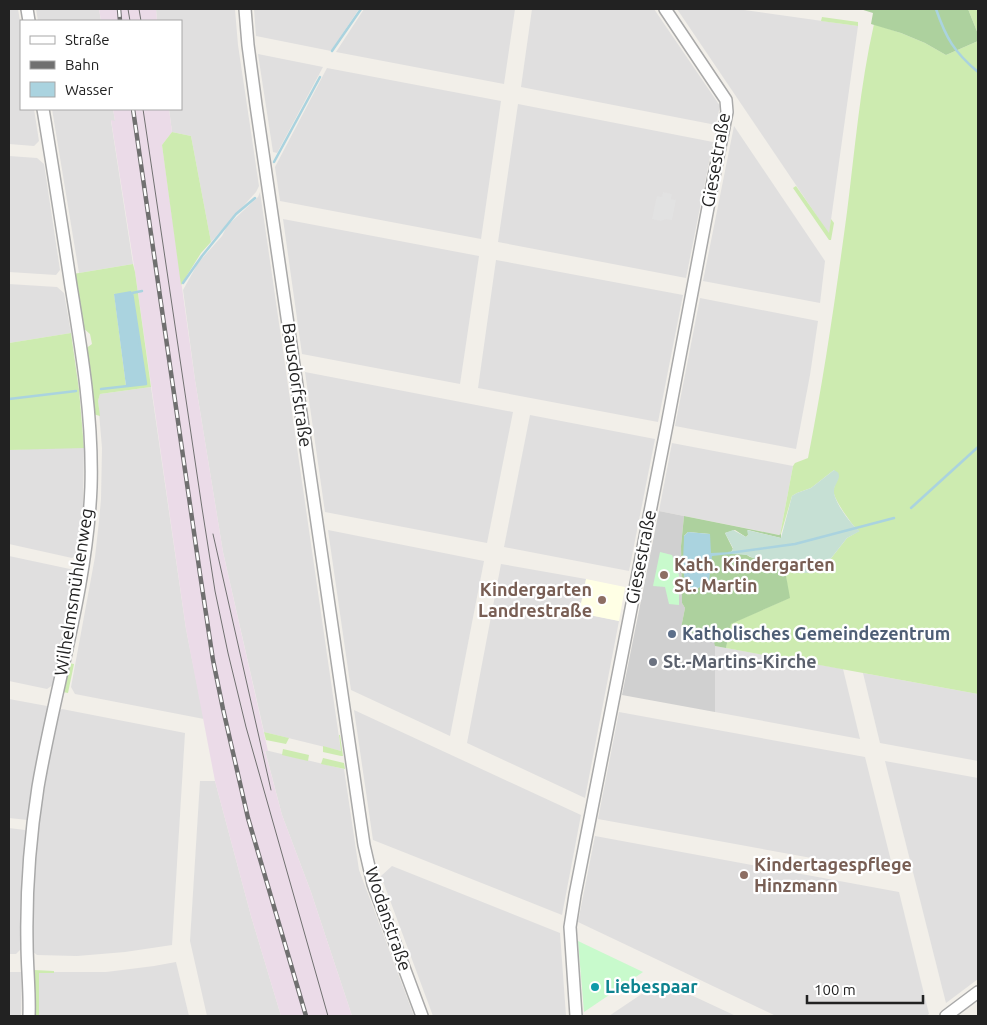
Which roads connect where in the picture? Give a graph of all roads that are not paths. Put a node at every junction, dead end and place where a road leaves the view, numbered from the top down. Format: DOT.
graph roads {
  1 [pos="245,9"];
  2 [pos="665,9"];
  3 [pos="43,110"];
  4 [pos="352,760"];
  5 [pos="978,992"];
  6 [pos="30,1016"];
  7 [pos="422,1016"];
  8 [pos="576,1016"];
  9 [pos="946,1016"];
  1 -- 4 [label="street, Bausdorfstraße"];
  2 -- 8 [label="street, Giesestraße"];
  3 -- 6 [label="street, Wilhelmsmühlenweg"];
  4 -- 7 [label="street, Wodanstraße"];
  5 -- 9 [label="street"];
}
